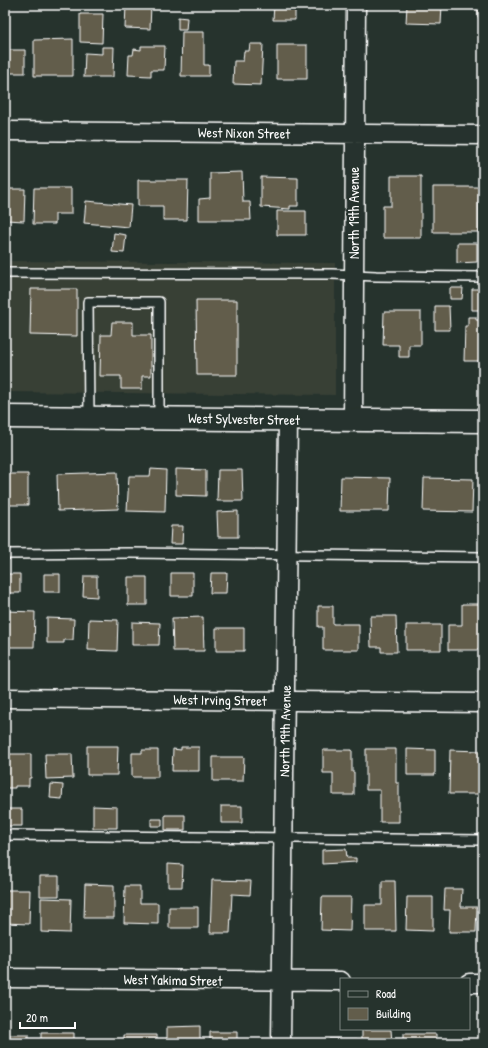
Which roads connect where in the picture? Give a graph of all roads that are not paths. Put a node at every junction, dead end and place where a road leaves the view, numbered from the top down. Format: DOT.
graph roads {
  1 [pos="356,5"];
  2 [pos="5,131"];
  3 [pos="355,134"];
  4 [pos="483,135"];
  5 [pos="5,273"];
  6 [pos="354,275"];
  7 [pos="483,277"];
  8 [pos="5,417"];
  9 [pos="89,418"];
  10 [pos="159,419"];
  11 [pos="288,420"];
  12 [pos="353,420"];
  13 [pos="483,421"];
  14 [pos="5,554"];
  15 [pos="286,554"];
  16 [pos="483,557"];
  17 [pos="5,698"];
  18 [pos="285,701"];
  19 [pos="483,703"];
  20 [pos="5,835"];
  21 [pos="284,837"];
  22 [pos="483,840"];
  23 [pos="5,978"];
  24 [pos="282,980"];
  25 [pos="340,981"];
  26 [pos="470,982"];
  27 [pos="483,983"];
  28 [pos="281,1043"];
  1 -- 3 [label="street, North 19th Avenue"];
  2 -- 3 [label="street, West Nixon Street"];
  3 -- 4 [label="street, West Nixon Street"];
  3 -- 6 [label="street, North 19th Avenue"];
  5 -- 6 [label="lane"];
  6 -- 7 [label="lane"];
  6 -- 12 [label="street, North 19th Avenue"];
  8 -- 9 [label="street, West Sylvester Street"];
  9 -- 10 [label="street, West Sylvester Street"];
  9 -- 10 [label="lane"];
  10 -- 11 [label="street, West Sylvester Street"];
  11 -- 12 [label="street, West Sylvester Street"];
  11 -- 15 [label="street, North 19th Avenue"];
  12 -- 13 [label="street, West Sylvester Street"];
  14 -- 15 [label="lane"];
  15 -- 16 [label="lane"];
  15 -- 18 [label="street, North 19th Avenue"];
  17 -- 18 [label="street, West Irving Street"];
  18 -- 19 [label="street, West Irving Street"];
  18 -- 21 [label="street, North 19th Avenue"];
  20 -- 21 [label="lane"];
  21 -- 22 [label="lane"];
  21 -- 24 [label="street, North 19th Avenue"];
  23 -- 24 [label="street, West Yakima Street"];
  24 -- 25 [label="street, West Yakima Street"];
  24 -- 28 [label="street, North 19th Avenue"];
  26 -- 27 [label="street"];
}
